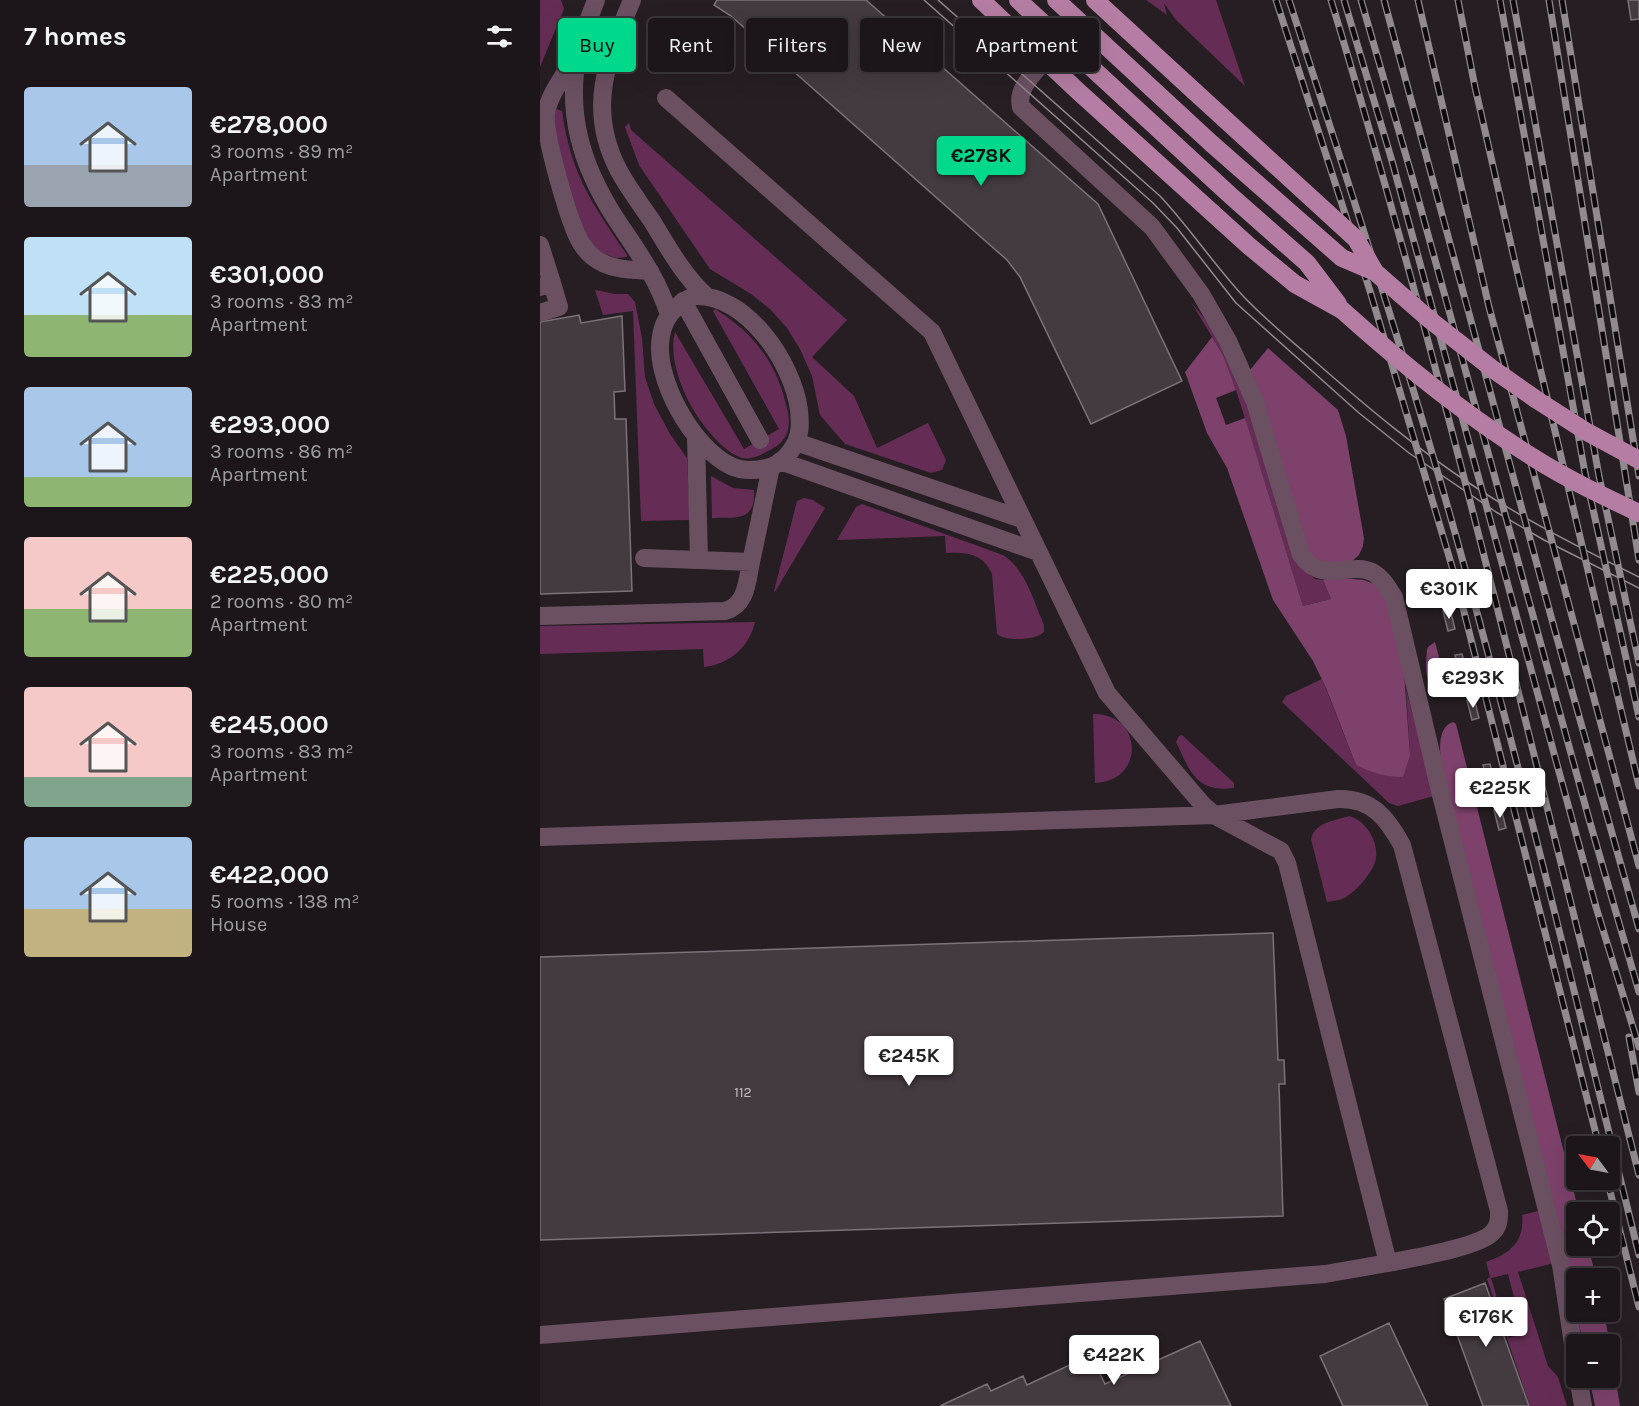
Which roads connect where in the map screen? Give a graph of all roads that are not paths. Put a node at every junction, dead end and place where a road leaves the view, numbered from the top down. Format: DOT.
graph roads {
  1 [pos="596,0"];
  2 [pos="632,0"];
  3 [pos="981,0"];
  4 [pos="1018,0"];
  5 [pos="1056,0"];
  6 [pos="1095,0"];
  7 [pos="590,18"];
  8 [pos="1000,18"];
  9 [pos="566,72"];
  10 [pos="576,72"];
  11 [pos="1036,72"];
  12 [pos="1058,72"];
  13 [pos="666,98"];
  14 [pos="540,245"];
  15 [pos="650,271"];
  16 [pos="1375,272"];
  17 [pos="546,285"];
  18 [pos="706,296"];
  19 [pos="683,301"];
  20 [pos="1342,310"];
  21 [pos="540,313"];
  22 [pos="669,315"];
  23 [pos="696,437"];
  24 [pos="760,440"];
  25 [pos="796,442"];
  26 [pos="1639,460"];
  27 [pos="776,464"];
  28 [pos="1639,513"];
  29 [pos="1022,519"];
  30 [pos="1038,552"];
  31 [pos="644,558"];
  32 [pos="699,560"];
  33 [pos="751,562"];
  34 [pos="540,616"];
  35 [pos="1215,815"];
  36 [pos="540,837"];
  37 [pos="1388,1263"];
  38 [pos="1571,1334"];
  39 [pos="540,1335"];
  40 [pos="1580,1388"];
  41 [pos="1583,1406"];
  1 -- 7 [label="street"];
  2 -- 18 [label="street"];
  3 -- 8 [label="main road"];
  4 -- 20 [label="main road"];
  5 -- 16 [label="main road, bridge"];
  6 -- 16 [label="main road, bridge"];
  9 -- 15 [label="street"];
  10 -- 15 [label="street"];
  11 -- 38 [label="street"];
  12 -- 20 [label="main road"];
  13 -- 29 [label="street"];
  14 -- 17 [label="street"];
  15 -- 22 [label="street"];
  16 -- 26 [label="main road, bridge"];
  17 -- 21 [label="street"];
  18 -- 19 [label="street"];
  18 -- 25 [label="street"];
  19 -- 22 [label="street"];
  19 -- 24 [label="street"];
  20 -- 28 [label="main road, bridge"];
  22 -- 23 [label="street"];
  23 -- 27 [label="street"];
  23 -- 32 [label="street"];
  25 -- 27 [label="street"];
  25 -- 29 [label="street"];
  27 -- 30 [label="street"];
  27 -- 33 [label="street"];
  29 -- 30 [label="street"];
  30 -- 35 [label="street"];
  31 -- 32 [label="street"];
  32 -- 33 [label="street"];
  33 -- 34 [label="street"];
  35 -- 36 [label="street"];
  35 -- 37 [label="street"];
  35 -- 37 [label="street"];
  37 -- 39 [label="street"];
  40 -- 41 [label="street"];
}
